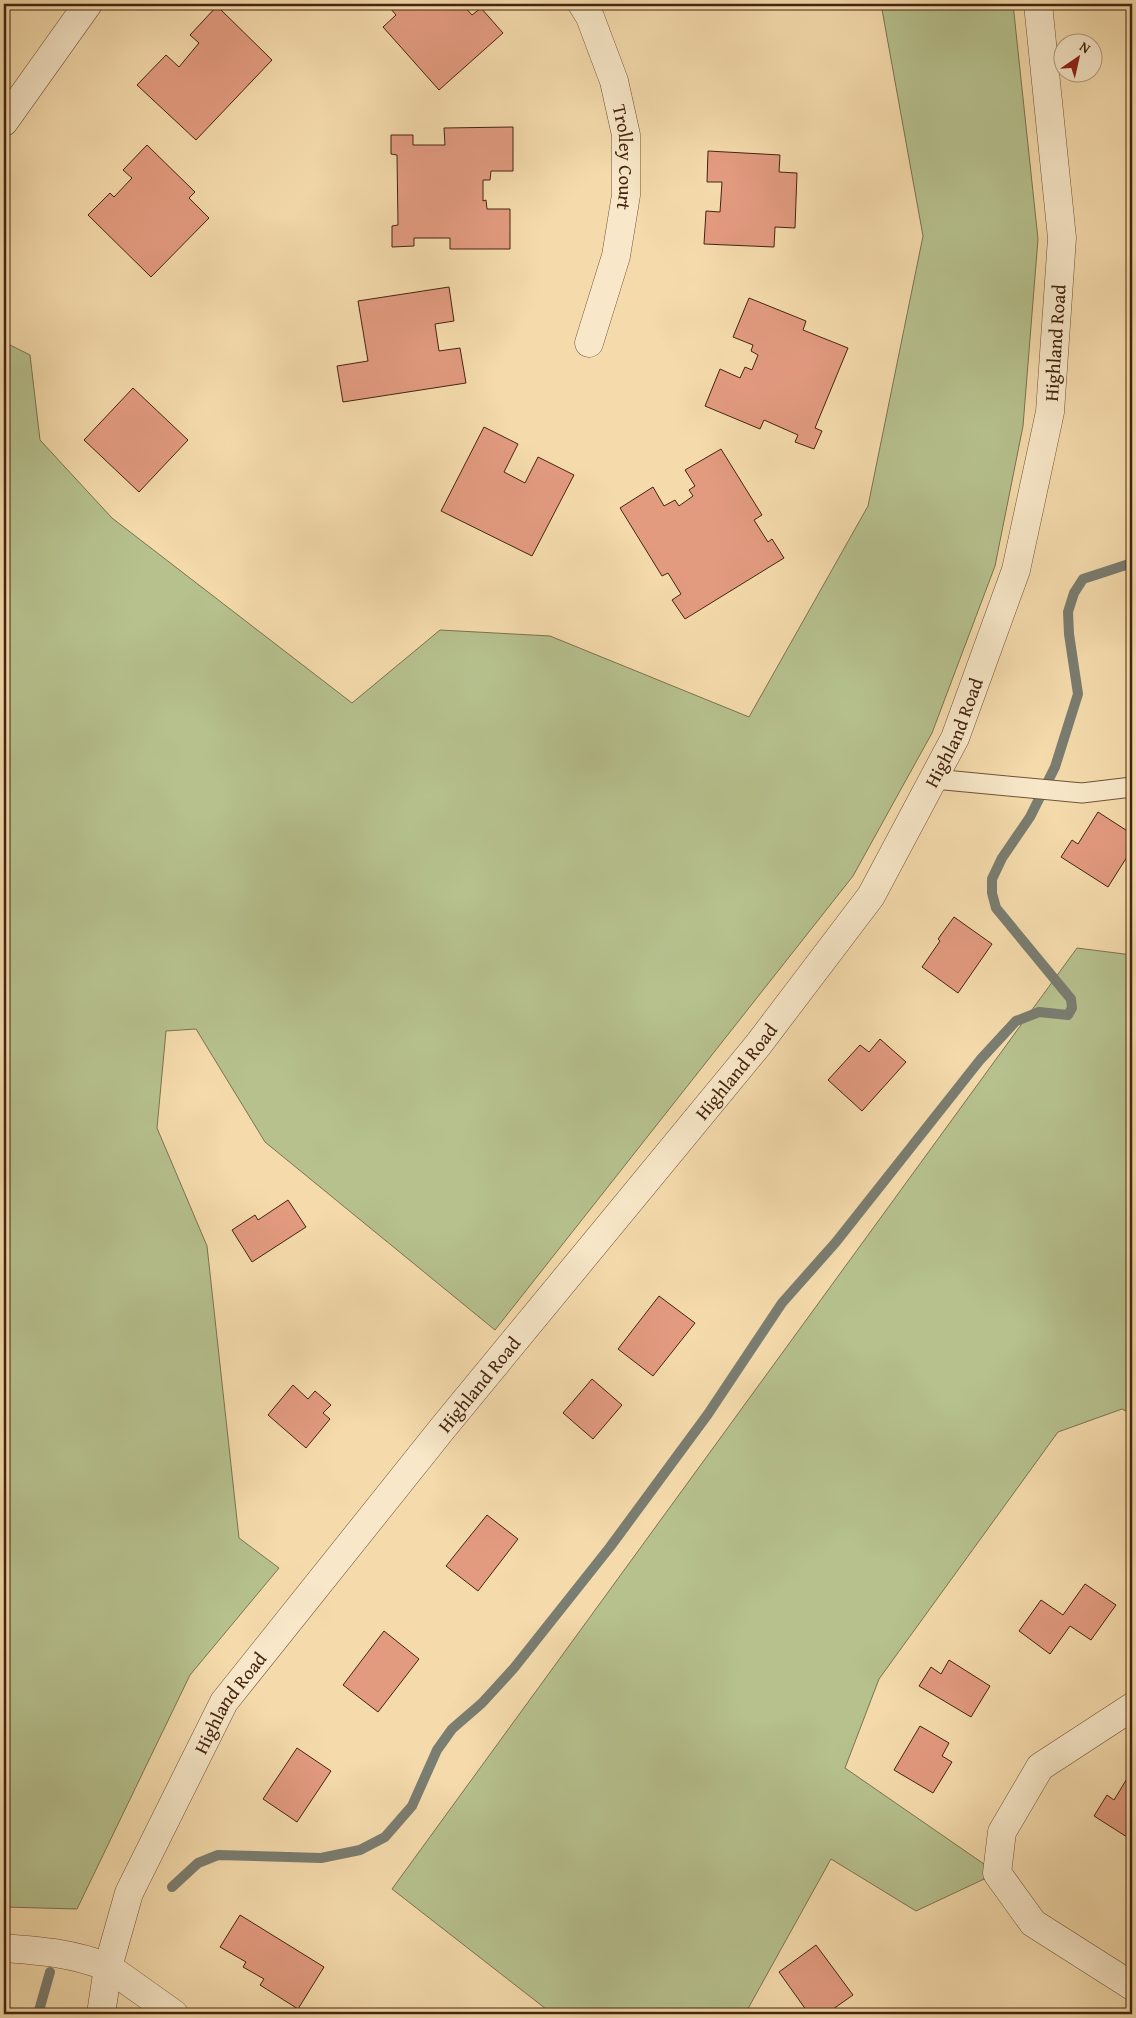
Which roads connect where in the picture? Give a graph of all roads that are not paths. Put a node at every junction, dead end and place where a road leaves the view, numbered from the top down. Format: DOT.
graph roads {
  1 [pos="88,4"];
  2 [pos="582,4"];
  3 [pos="1038,4"];
  4 [pos="4,122"];
  5 [pos="589,344"];
  6 [pos="934,778"];
  7 [pos="1132,787"];
  8 [pos="1132,1708"];
  9 [pos="4,1948"];
  10 [pos="108,1967"];
  11 [pos="1132,1986"];
  12 [pos="101,2014"];
  13 [pos="174,2014"];
  1 -- 4 [label="street"];
  2 -- 5 [label="street, Trolley Court"];
  3 -- 6 [label="street, Highland Road"];
  6 -- 7 [label="lane"];
  6 -- 10 [label="street, Highland Road"];
  8 -- 11 [label="street"];
  9 -- 10 [label="street"];
  10 -- 12 [label="street, Highland Road"];
  10 -- 13 [label="street"];
}
